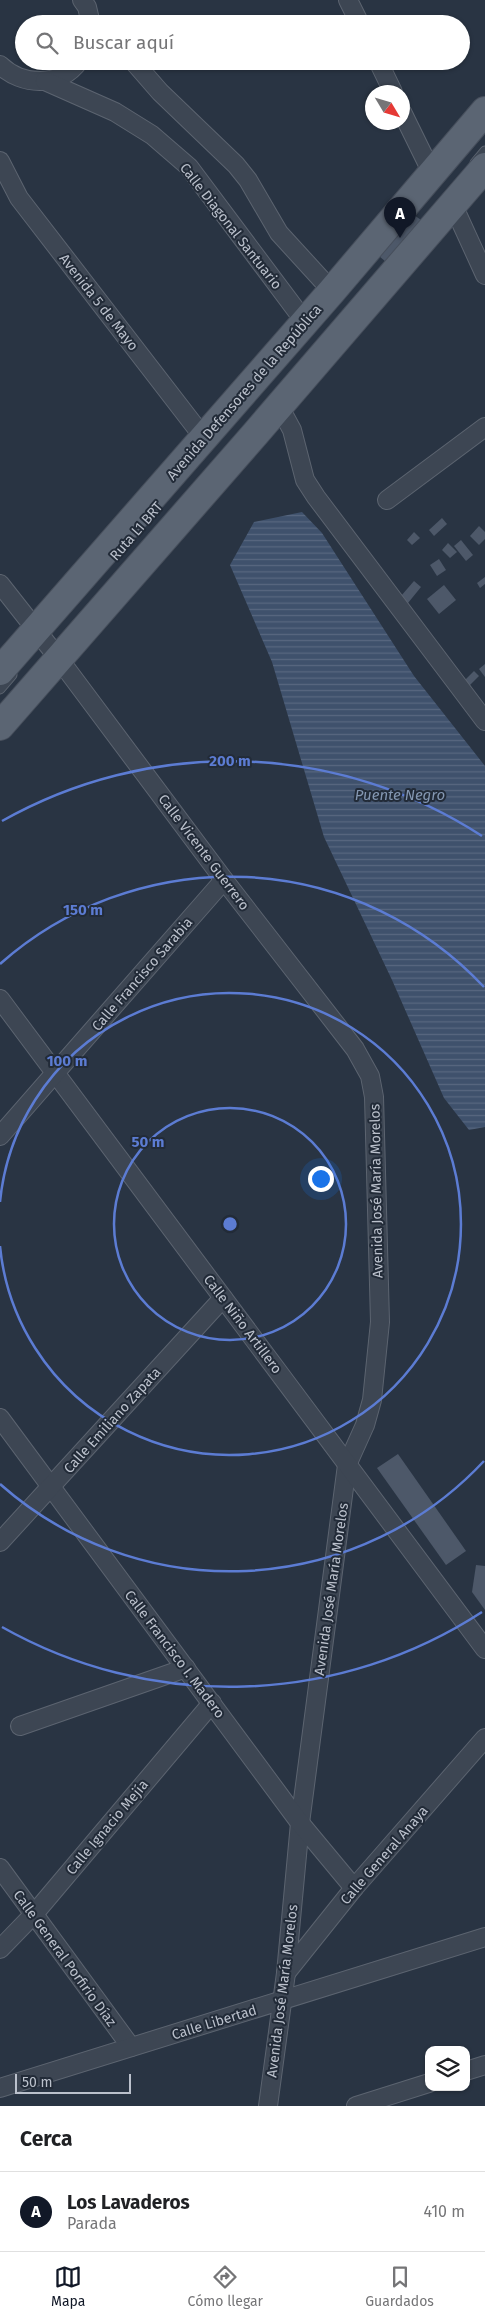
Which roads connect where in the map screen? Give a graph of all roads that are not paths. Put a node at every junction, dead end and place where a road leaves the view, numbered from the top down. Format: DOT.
graph roads {
  1 [pos="82,0"];
  2 [pos="348,0"];
  3 [pos="89,15"];
  4 [pos="356,15"];
  5 [pos="0,65"];
  6 [pos="69,70"];
  7 [pos="141,70"];
  8 [pos="382,70"];
  9 [pos="45,81"];
  10 [pos="390,85"];
  11 [pos="485,111"];
  12 [pos="485,122"];
  13 [pos="410,128"];
  14 [pos="485,151"];
  15 [pos="0,161"];
  16 [pos="476,169"];
  17 [pos="432,173"];
  18 [pos="452,205"];
  19 [pos="485,275"];
  20 [pos="332,292"];
  21 [pos="305,322"];
  22 [pos="279,406"];
  23 [pos="485,427"];
  24 [pos="204,438"];
  25 [pos="183,476"];
  26 [pos="387,500"];
  27 [pos="0,584"];
  28 [pos="48,645"];
  29 [pos="9,669"];
  30 [pos="0,689"];
  31 [pos="485,721"];
  32 [pos="0,726"];
  33 [pos="224,880"];
  34 [pos="0,999"];
  35 [pos="56,1073"];
  36 [pos="370,1076"];
  37 [pos="0,1136"];
  38 [pos="223,1298"];
  39 [pos="0,1418"];
  40 [pos="347,1465"];
  41 [pos="51,1486"];
  42 [pos="0,1542"];
  43 [pos="485,1649"];
  44 [pos="186,1668"];
  45 [pos="212,1703"];
  46 [pos="20,1726"];
  47 [pos="485,1738"];
  48 [pos="300,1823"];
  49 [pos="0,1868"];
  50 [pos="354,1888"];
  51 [pos="34,1914"];
  52 [pos="485,1937"];
  53 [pos="0,1949"];
  54 [pos="286,1973"];
  55 [pos="282,2000"];
  56 [pos="130,2048"];
  57 [pos="485,2065"];
  58 [pos="470,2070"];
  59 [pos="425,2084"];
  60 [pos="0,2088"];
  61 [pos="268,2106"];
  62 [pos="356,2106"];
  1 -- 3 [label="street"];
  2 -- 4 [label="street"];
  5 -- 9 [label="street"];
  6 -- 9 [label="street"];
  7 -- 20 [label="street"];
  8 -- 10 [label="street"];
  9 -- 21 [label="street, Calle Diagonal Santuario"];
  11 -- 17 [label="main road, Avenida Defensores de la República"];
  12 -- 25 [label="lane"];
  13 -- 17 [label="street"];
  14 -- 16 [label="lane"];
  15 -- 24 [label="street, Avenida 5 de Mayo"];
  16 -- 18 [label="main road, Avenida Defensores de la República"];
  17 -- 20 [label="main road, Avenida Defensores de la República"];
  18 -- 19 [label="street"];
  18 -- 22 [label="main road, Avenida Defensores de la República"];
  20 -- 21 [label="main road, Avenida Defensores de la República"];
  21 -- 24 [label="main road, Avenida Defensores de la República"];
  22 -- 28 [label="main road, Avenida Defensores de la República"];
  22 -- 31 [label="street"];
  23 -- 26 [label="street"];
  24 -- 28 [label="main road, Avenida Defensores de la República"];
  27 -- 28 [label="street, Calle Vicente Guerrero"];
  28 -- 29 [label="main road, Avenida Defensores de la República"];
  28 -- 32 [label="main road, Avenida Defensores de la República"];
  28 -- 33 [label="street, Calle Vicente Guerrero"];
  29 -- 30 [label="lane"];
  33 -- 35 [label="street, Calle Francisco Sarabia"];
  33 -- 36 [label="street, Calle Vicente Guerrero"];
  34 -- 35 [label="street, Calle Niño Artillero"];
  35 -- 37 [label="street, Calle Francisco Sarabia"];
  35 -- 38 [label="street, Calle Niño Artillero"];
  36 -- 40 [label="street, Avenida José María Morelos"];
  38 -- 40 [label="street, Calle Niño Artillero"];
  38 -- 41 [label="street, Calle Emiliano Zapata"];
  39 -- 41 [label="street, Calle Francisco I. Madero"];
  40 -- 43 [label="street, Calle Niño Artillero"];
  40 -- 48 [label="street, Avenida José María Morelos"];
  41 -- 42 [label="street, Calle Emiliano Zapata"];
  41 -- 44 [label="street, Calle Francisco I. Madero"];
  44 -- 45 [label="street, Calle Francisco I. Madero"];
  44 -- 46 [label="street"];
  45 -- 48 [label="street, Calle Francisco I. Madero"];
  45 -- 51 [label="street, Calle Ignacio Mejía"];
  47 -- 50 [label="street, Calle General Anaya"];
  48 -- 50 [label="street, Calle Francisco I. Madero"];
  48 -- 54 [label="street, Avenida José María Morelos"];
  49 -- 51 [label="street, Calle General Porfirio Díaz"];
  50 -- 54 [label="street, Calle General Anaya"];
  51 -- 53 [label="street, Calle Ignacio Mejía"];
  51 -- 56 [label="street, Calle General Porfirio Díaz"];
  52 -- 55 [label="street, Calle Libertad"];
  54 -- 55 [label="street, Avenida José María Morelos"];
  55 -- 56 [label="street, Calle Libertad"];
  55 -- 61 [label="street, Avenida José María Morelos"];
  56 -- 60 [label="street, Calle Libertad"];
  57 -- 58 [label="street"];
  59 -- 62 [label="street"];
}
